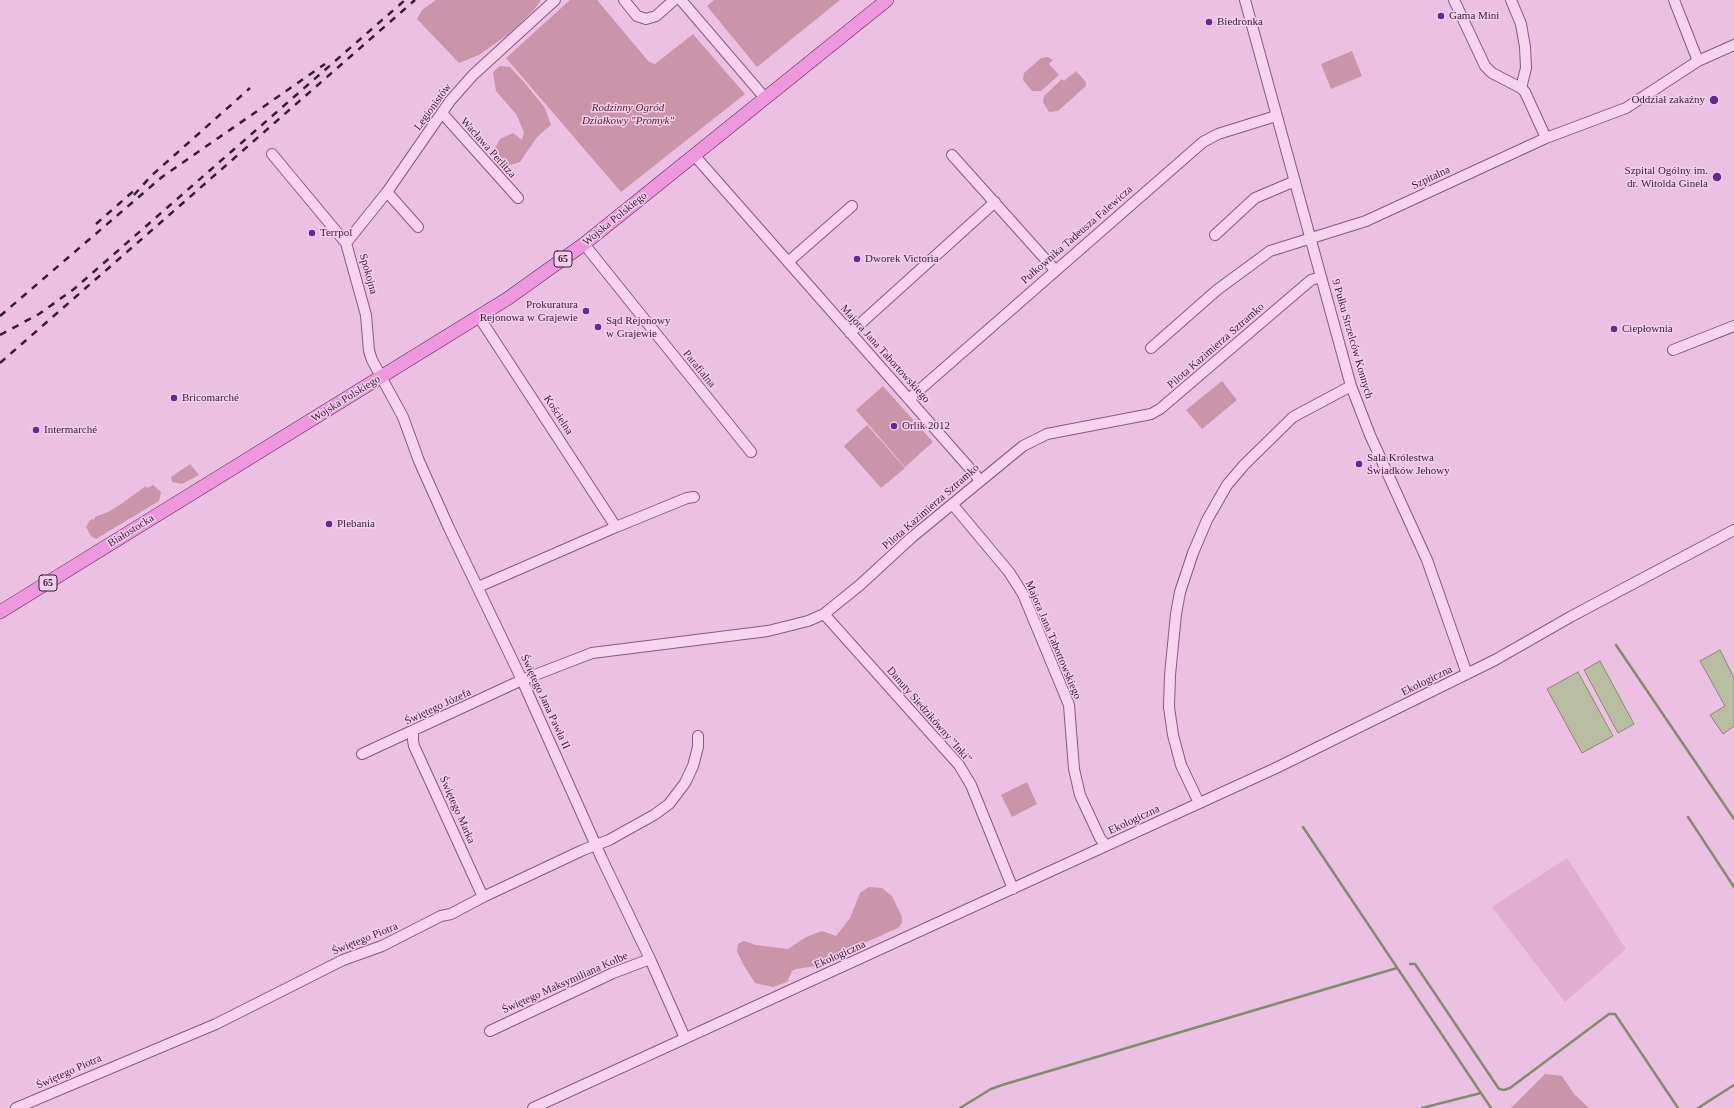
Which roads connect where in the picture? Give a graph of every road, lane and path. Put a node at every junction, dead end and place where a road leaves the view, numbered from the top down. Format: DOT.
graph roads {
  1 [pos="555,0"];
  2 [pos="624,0"];
  3 [pos="674,0"];
  4 [pos="680,0"];
  5 [pos="887,0"];
  6 [pos="1245,0"];
  7 [pos="1454,0"];
  8 [pos="1511,0"];
  9 [pos="1674,0"];
  10 [pos="1734,45"];
  11 [pos="1698,61"];
  12 [pos="1521,88"];
  13 [pos="765,98"];
  14 [pos="442,113"];
  15 [pos="1276,116"];
  16 [pos="1546,138"];
  17 [pos="272,154"];
  18 [pos="694,155"];
  19 [pos="952,155"];
  20 [pos="1295,181"];
  21 [pos="386,192"];
  22 [pos="518,198"];
  23 [pos="995,202"];
  24 [pos="852,206"];
  25 [pos="418,227"];
  26 [pos="1215,234"];
  27 [pos="1310,238"];
  28 [pos="346,243"];
  29 [pos="584,244"];
  30 [pos="788,262"];
  31 [pos="1055,270"];
  32 [pos="1321,277"];
  33 [pos="480,317"];
  34 [pos="1734,326"];
  35 [pos="850,333"];
  36 [pos="1151,348"];
  37 [pos="1673,350"];
  38 [pos="380,378"];
  39 [pos="1351,386"];
  40 [pos="909,399"];
  41 [pos="262,450"];
  42 [pos="751,452"];
  43 [pos="980,480"];
  44 [pos="694,497"];
  45 [pos="953,505"];
  46 [pos="616,527"];
  47 [pos="1734,530"];
  48 [pos="478,587"];
  49 [pos="0,612"];
  50 [pos="824,614"];
  51 [pos="1467,674"];
  52 [pos="522,680"];
  53 [pos="413,732"];
  54 [pos="698,736"];
  55 [pos="362,754"];
  56 [pos="1199,803"];
  57 [pos="596,845"];
  58 [pos="1106,846"];
  59 [pos="1013,889"];
  60 [pos="483,897"];
  61 [pos="650,959"];
  62 [pos="490,1030"];
  63 [pos="685,1038"];
  64 [pos="16,1108"];
  65 [pos="533,1108"];
  1 -- 14 [label="street, Legionistów"];
  2 -- 3 [label="street"];
  4 -- 13 [label="street"];
  5 -- 13 [label="main road, Wojska Polskiego / 65"];
  6 -- 15 [label="street, 9 Pułku Strzelców Konnych"];
  7 -- 12 [label="street"];
  8 -- 12 [label="street"];
  9 -- 11 [label="street"];
  10 -- 11 [label="street, Szpitalna"];
  11 -- 16 [label="street, Szpitalna"];
  12 -- 16 [label="street"];
  13 -- 18 [label="main road, Wojska Polskiego / 65"];
  14 -- 21 [label="street, Legionistów"];
  14 -- 22 [label="street, Wacława Perlitza"];
  15 -- 20 [label="street, 9 Pułku Strzelców Konnych"];
  15 -- 31 [label="street, Pułkownika Tadeusza Falewicza"];
  16 -- 27 [label="street, Szpitalna"];
  17 -- 28 [label="street, Spokojna"];
  18 -- 29 [label="main road, Wojska Polskiego / 65"];
  18 -- 30 [label="street, Majora Jana Tabortowskiego"];
  19 -- 23 [label="street"];
  20 -- 26 [label="street"];
  20 -- 27 [label="street, 9 Pułku Strzelców Konnych"];
  21 -- 25 [label="street"];
  21 -- 28 [label="street, Legionistów"];
  23 -- 31 [label="street"];
  23 -- 35 [label="street"];
  24 -- 30 [label="street"];
  27 -- 32 [label="street, 9 Pułku Strzelców Konnych"];
  27 -- 36 [label="street, Szpitalna"];
  28 -- 38 [label="street, Spokojna"];
  29 -- 33 [label="main road, Wojska Polskiego / 65"];
  29 -- 42 [label="street, Parafialna"];
  30 -- 35 [label="street, Majora Jana Tabortowskiego"];
  31 -- 40 [label="street, Pułkownika Tadeusza Falewicza"];
  32 -- 39 [label="street, 9 Pułku Strzelców Konnych"];
  32 -- 43 [label="street, Pilota Kazimierza Sztramko"];
  33 -- 38 [label="main road, Wojska Polskiego / 65"];
  33 -- 46 [label="street, Kościelna"];
  34 -- 37 [label="street"];
  35 -- 40 [label="street, Majora Jana Tabortowskiego"];
  38 -- 41 [label="main road, Wojska Polskiego / 65"];
  38 -- 48 [label="street, Świętego Jana Pawła II"];
  39 -- 51 [label="street, 9 Pułku Strzelców Konnych"];
  39 -- 56 [label="street"];
  40 -- 43 [label="street, Majora Jana Tabortowskiego"];
  41 -- 49 [label="main road, Białostocka / 65"];
  43 -- 45 [label="street, Pilota Kazimierza Sztramko"];
  44 -- 46 [label="street"];
  45 -- 50 [label="street, Pilota Kazimierza Sztramko"];
  45 -- 58 [label="street, Majora Jana Tabortowskiego"];
  46 -- 48 [label="street"];
  47 -- 51 [label="street, Ekologiczna"];
  48 -- 52 [label="street, Świętego Jana Pawła II"];
  50 -- 52 [label="street, Pilota Kazimierza Sztramko"];
  50 -- 59 [label="street, Danuty Siedzikówny ”Inki”"];
  51 -- 56 [label="street, Ekologiczna"];
  52 -- 53 [label="street, Świętego Józefa"];
  52 -- 57 [label="street, Świętego Jana Pawła II"];
  53 -- 55 [label="street, Świętego Józefa"];
  53 -- 60 [label="street, Świętego Marka"];
  54 -- 57 [label="street, Świętego Piotra"];
  56 -- 58 [label="street, Ekologiczna"];
  57 -- 60 [label="street, Świętego Piotra"];
  57 -- 61 [label="street, Świętego Jana Pawła II"];
  58 -- 59 [label="street, Ekologiczna"];
  59 -- 63 [label="street, Ekologiczna"];
  60 -- 64 [label="street, Świętego Piotra"];
  61 -- 62 [label="street, Świętego Maksymiliana Kolbe"];
  61 -- 63 [label="street, Świętego Jana Pawła II"];
  63 -- 65 [label="street, Ekologiczna"];
}
